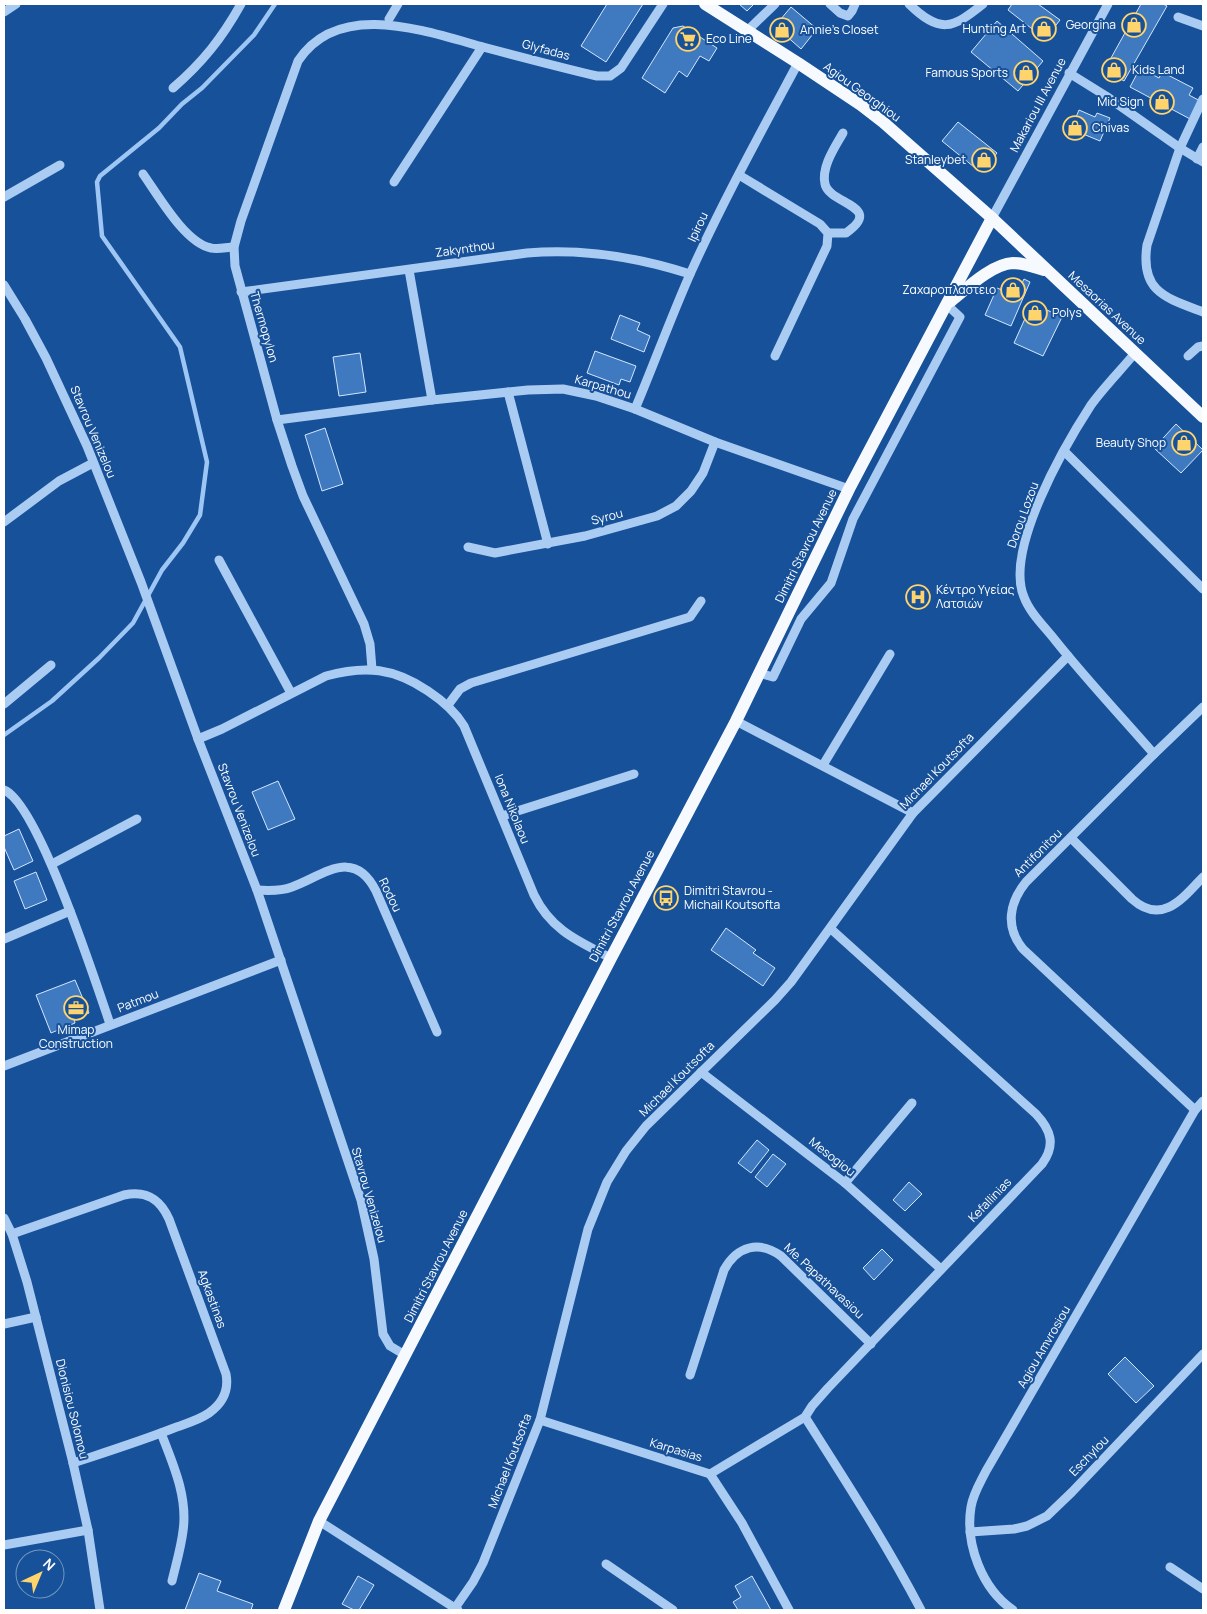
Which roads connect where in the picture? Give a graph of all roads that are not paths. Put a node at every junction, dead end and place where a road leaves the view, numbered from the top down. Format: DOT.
graph roads {
  1 [pos="16,4"];
  2 [pos="241,4"];
  3 [pos="398,4"];
  4 [pos="663,4"];
  5 [pos="705,4"];
  6 [pos="775,4"];
  7 [pos="830,4"];
  8 [pos="855,4"];
  9 [pos="910,4"];
  10 [pos="983,4"];
  11 [pos="1108,4"];
  12 [pos="4,12"];
  13 [pos="1178,17"];
  14 [pos="359,18"];
  15 [pos="389,19"];
  16 [pos="1203,26"];
  17 [pos="748,30"];
  18 [pos="482,47"];
  19 [pos="798,63"];
  20 [pos="1069,73"];
  21 [pos="173,88"];
  22 [pos="1203,99"];
  23 [pos="843,133"];
  24 [pos="1180,148"];
  25 [pos="1203,148"];
  26 [pos="1200,161"];
  27 [pos="60,166"];
  28 [pos="143,174"];
  29 [pos="739,175"];
  30 [pos="394,182"];
  31 [pos="4,197"];
  32 [pos="992,218"];
  33 [pos="828,233"];
  34 [pos="234,246"];
  35 [pos="409,270"];
  36 [pos="1048,272"];
  37 [pos="690,274"];
  38 [pos="4,285"];
  39 [pos="241,292"];
  40 [pos="946,304"];
  41 [pos="1203,312"];
  42 [pos="1203,346"];
  43 [pos="1135,353"];
  44 [pos="775,356"];
  45 [pos="1188,356"];
  46 [pos="508,392"];
  47 [pos="432,400"];
  48 [pos="635,409"];
  49 [pos="1203,417"];
  50 [pos="277,420"];
  51 [pos="715,442"];
  52 [pos="1064,451"];
  53 [pos="93,463"];
  54 [pos="849,489"];
  55 [pos="4,522"];
  56 [pos="548,544"];
  57 [pos="468,547"];
  58 [pos="219,560"];
  59 [pos="1203,589"];
  60 [pos="701,600"];
  61 [pos="890,654"];
  62 [pos="1068,656"];
  63 [pos="51,665"];
  64 [pos="372,669"];
  65 [pos="759,674"];
  66 [pos="291,693"];
  67 [pos="4,704"];
  68 [pos="448,705"];
  69 [pos="1203,708"];
  70 [pos="736,721"];
  71 [pos="198,739"];
  72 [pos="1154,754"];
  73 [pos="823,765"];
  74 [pos="634,774"];
  75 [pos="4,790"];
  76 [pos="913,813"];
  77 [pos="502,816"];
  78 [pos="137,819"];
  79 [pos="1071,838"];
  80 [pos="52,864"];
  81 [pos="1203,877"];
  82 [pos="257,890"];
  83 [pos="70,911"];
  84 [pos="831,929"];
  85 [pos="4,938"];
  86 [pos="611,958"];
  87 [pos="281,960"];
  88 [pos="110,1024"];
  89 [pos="437,1032"];
  90 [pos="4,1066"];
  91 [pos="701,1072"];
  92 [pos="1203,1101"];
  93 [pos="912,1103"];
  94 [pos="1196,1110"];
  95 [pos="845,1183"];
  96 [pos="4,1218"];
  97 [pos="12,1234"];
  98 [pos="941,1269"];
  99 [pos="36,1317"];
  100 [pos="4,1324"];
  101 [pos="871,1344"];
  102 [pos="1203,1354"];
  103 [pos="405,1355"];
  104 [pos="690,1375"];
  105 [pos="805,1417"];
  106 [pos="540,1420"];
  107 [pos="161,1433"];
  108 [pos="73,1463"];
  109 [pos="710,1474"];
  110 [pos="319,1521"];
  111 [pos="88,1530"];
  112 [pos="970,1532"];
  113 [pos="4,1545"];
  114 [pos="606,1564"];
  115 [pos="1170,1567"];
  116 [pos="172,1581"];
  117 [pos="1203,1589"];
  118 [pos="456,1609"];
  119 [pos="100,1610"];
  120 [pos="284,1610"];
  121 [pos="673,1610"];
  122 [pos="789,1610"];
  123 [pos="921,1610"];
  124 [pos="1013,1610"];
  1 -- 12 [label="street"];
  2 -- 21 [label="street"];
  3 -- 15 [label="street"];
  4 -- 18 [label="street, Glyfadas"];
  5 -- 17 [label="main road, Agiou Georghiou"];
  6 -- 17 [label="street"];
  7 -- 8 [label="street"];
  9 -- 10 [label="street"];
  11 -- 20 [label="street, Makariou III Avenue"];
  13 -- 16 [label="street"];
  14 -- 15 [label="street, Glyfadas"];
  14 -- 34 [label="street, Thermopylon"];
  15 -- 18 [label="street, Glyfadas"];
  17 -- 19 [label="main road, Agiou Georghiou"];
  18 -- 30 [label="street"];
  19 -- 29 [label="street, Ipirou"];
  19 -- 32 [label="main road, Agiou Georghiou"];
  20 -- 24 [label="street"];
  20 -- 32 [label="street, Makariou III Avenue"];
  22 -- 24 [label="street"];
  23 -- 33 [label="street"];
  24 -- 26 [label="street"];
  24 -- 41 [label="street"];
  25 -- 26 [label="street"];
  27 -- 31 [label="street"];
  28 -- 34 [label="street"];
  29 -- 33 [label="street"];
  29 -- 37 [label="street, Ipirou"];
  32 -- 36 [label="main road, Mesaorias Avenue"];
  32 -- 40 [label="main road, Dimitri Stavrou Avenue"];
  33 -- 44 [label="street"];
  34 -- 39 [label="street, Thermopylon"];
  35 -- 37 [label="street, Zakynthou"];
  35 -- 39 [label="street, Zakynthou"];
  35 -- 47 [label="street"];
  36 -- 40 [label="main road"];
  36 -- 43 [label="main road, Mesaorias Avenue"];
  37 -- 48 [label="street, Ipirou"];
  38 -- 53 [label="street, Stavrou Venizelou"];
  39 -- 50 [label="street, Thermopylon"];
  40 -- 54 [label="main road, Dimitri Stavrou Avenue"];
  40 -- 65 [label="street"];
  42 -- 45 [label="street"];
  43 -- 49 [label="main road, Mesaorias Avenue"];
  43 -- 52 [label="street, Dorou Lozou"];
  46 -- 47 [label="street, Karpathou"];
  46 -- 48 [label="street, Karpathou"];
  46 -- 56 [label="street"];
  47 -- 50 [label="street, Karpathou"];
  48 -- 51 [label="street, Karpathou"];
  50 -- 64 [label="street, Thermopylon"];
  51 -- 54 [label="street, Karpathou"];
  51 -- 56 [label="street, Syrou"];
  52 -- 59 [label="street"];
  52 -- 62 [label="street, Dorou Lozou"];
  53 -- 55 [label="street"];
  53 -- 71 [label="street, Stavrou Venizelou"];
  54 -- 65 [label="main road, Dimitri Stavrou Avenue"];
  56 -- 57 [label="street, Syrou"];
  58 -- 66 [label="street"];
  60 -- 68 [label="street"];
  61 -- 73 [label="street"];
  62 -- 72 [label="street, Dorou Lozou"];
  62 -- 76 [label="street, Michael Koutsofta"];
  63 -- 67 [label="street"];
  64 -- 66 [label="street, Iona Nikolaou"];
  64 -- 68 [label="street, Iona Nikolaou"];
  65 -- 70 [label="main road, Dimitri Stavrou Avenue"];
  66 -- 71 [label="street, Iona Nikolaou"];
  68 -- 77 [label="street, Iona Nikolaou"];
  69 -- 72 [label="street, Antifonitou"];
  70 -- 73 [label="street"];
  70 -- 86 [label="main road, Dimitri Stavrou Avenue"];
  71 -- 82 [label="street, Stavrou Venizelou"];
  72 -- 79 [label="street, Antifonitou"];
  73 -- 76 [label="street"];
  74 -- 77 [label="street"];
  75 -- 80 [label="street"];
  76 -- 84 [label="street, Michael Koutsofta"];
  77 -- 86 [label="street, Iona Nikolaou"];
  78 -- 80 [label="street"];
  79 -- 81 [label="street"];
  79 -- 94 [label="street, Antifonitou"];
  80 -- 83 [label="street"];
  82 -- 87 [label="street, Stavrou Venizelou"];
  82 -- 89 [label="street, Rodou"];
  83 -- 85 [label="street"];
  83 -- 88 [label="street"];
  84 -- 91 [label="street, Michael Koutsofta"];
  84 -- 98 [label="street, Kefallinias"];
  86 -- 103 [label="main road, Dimitri Stavrou Avenue"];
  87 -- 88 [label="street, Patmou"];
  87 -- 103 [label="street, Stavrou Venizelou"];
  88 -- 90 [label="street, Patmou"];
  91 -- 95 [label="street, Mesogiou"];
  91 -- 106 [label="street, Michael Koutsofta"];
  92 -- 94 [label="street, Agiou Amvrosiou"];
  93 -- 95 [label="street"];
  94 -- 112 [label="street, Agiou Amvrosiou"];
  95 -- 98 [label="street, Mesogiou"];
  96 -- 97 [label="street, Dionisiou Solomou"];
  97 -- 99 [label="street, Dionisiou Solomou"];
  97 -- 107 [label="street, Agkastinas"];
  98 -- 101 [label="street, Kefallinias"];
  99 -- 100 [label="street"];
  99 -- 108 [label="street, Dionisiou Solomou"];
  101 -- 104 [label="street, Me. Papathavasiou"];
  101 -- 105 [label="street, Kefallinias"];
  102 -- 112 [label="street, Eschylou"];
  103 -- 110 [label="main road, Dimitri Stavrou Avenue"];
  105 -- 109 [label="street, Kefallinias"];
  105 -- 123 [label="street"];
  106 -- 109 [label="street, Karpasias"];
  106 -- 118 [label="street, Michael Koutsofta"];
  107 -- 108 [label="street, Agkastinas"];
  107 -- 116 [label="street"];
  108 -- 111 [label="street, Dionisiou Solomou"];
  109 -- 122 [label="street, Karpasias"];
  110 -- 118 [label="street"];
  110 -- 120 [label="main road, Dimitri Stavrou Avenue"];
  111 -- 113 [label="street"];
  111 -- 119 [label="street, Dionisiou Solomou"];
  112 -- 124 [label="street, Agiou Amvrosiou"];
  114 -- 121 [label="street"];
  115 -- 117 [label="street"];
}
